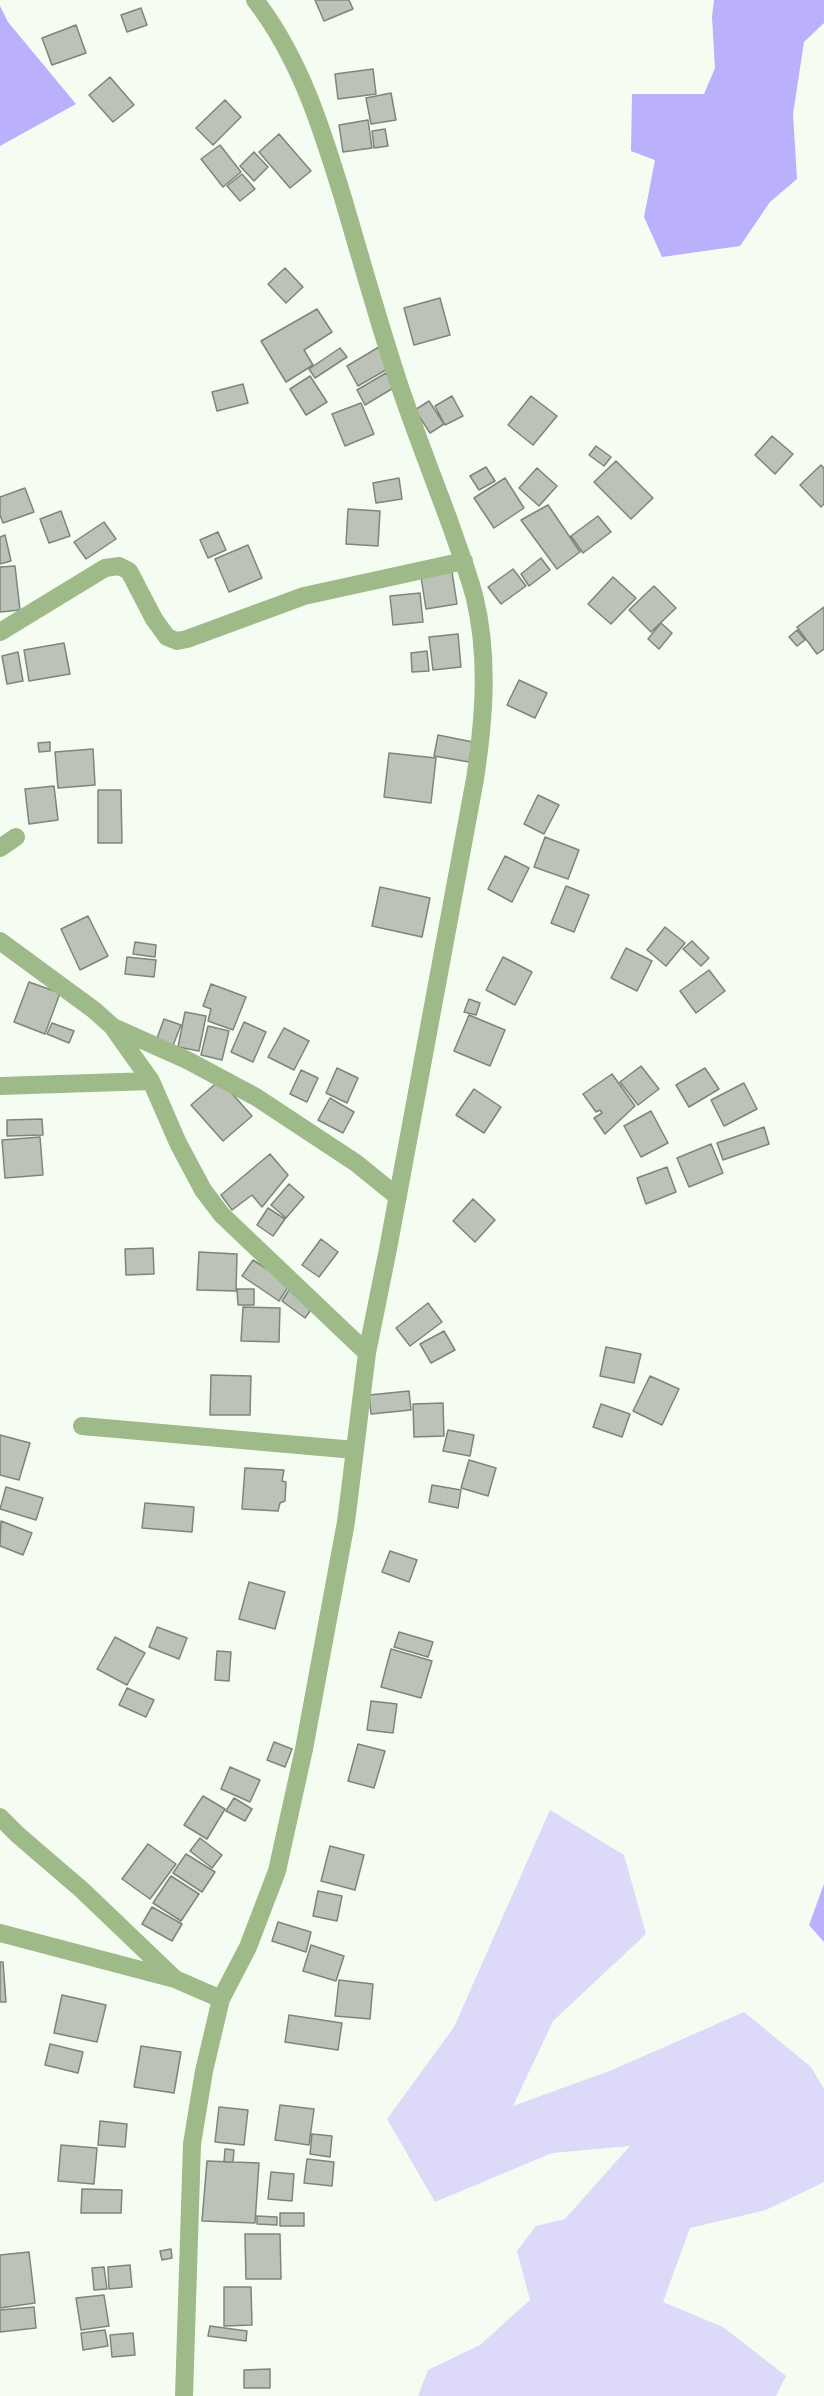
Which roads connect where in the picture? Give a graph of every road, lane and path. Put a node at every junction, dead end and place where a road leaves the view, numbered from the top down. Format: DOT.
graph roads {
  1 [pos="255,0"];
  2 [pos="464,561"];
  3 [pos="0,632"];
  4 [pos="16,837"];
  5 [pos="0,848"];
  6 [pos="0,941"];
  7 [pos="113,1027"];
  8 [pos="152,1081"];
  9 [pos="0,1086"];
  10 [pos="398,1197"];
  11 [pos="367,1353"];
  12 [pos="82,1426"];
  13 [pos="355,1450"];
  14 [pos="0,1817"];
  15 [pos="0,1933"];
  16 [pos="175,1979"];
  17 [pos="221,1999"];
  18 [pos="184,2396"];
  1 -- 2 [label="street"];
  2 -- 3 [label="street"];
  2 -- 10 [label="street"];
  4 -- 5 [label="street"];
  6 -- 7 [label="street"];
  7 -- 8 [label="street"];
  7 -- 10 [label="street"];
  8 -- 9 [label="street"];
  8 -- 11 [label="street"];
  10 -- 11 [label="street"];
  11 -- 13 [label="street"];
  12 -- 13 [label="street"];
  13 -- 17 [label="street"];
  14 -- 16 [label="street"];
  15 -- 16 [label="street"];
  16 -- 17 [label="street"];
  17 -- 18 [label="street"];
}
